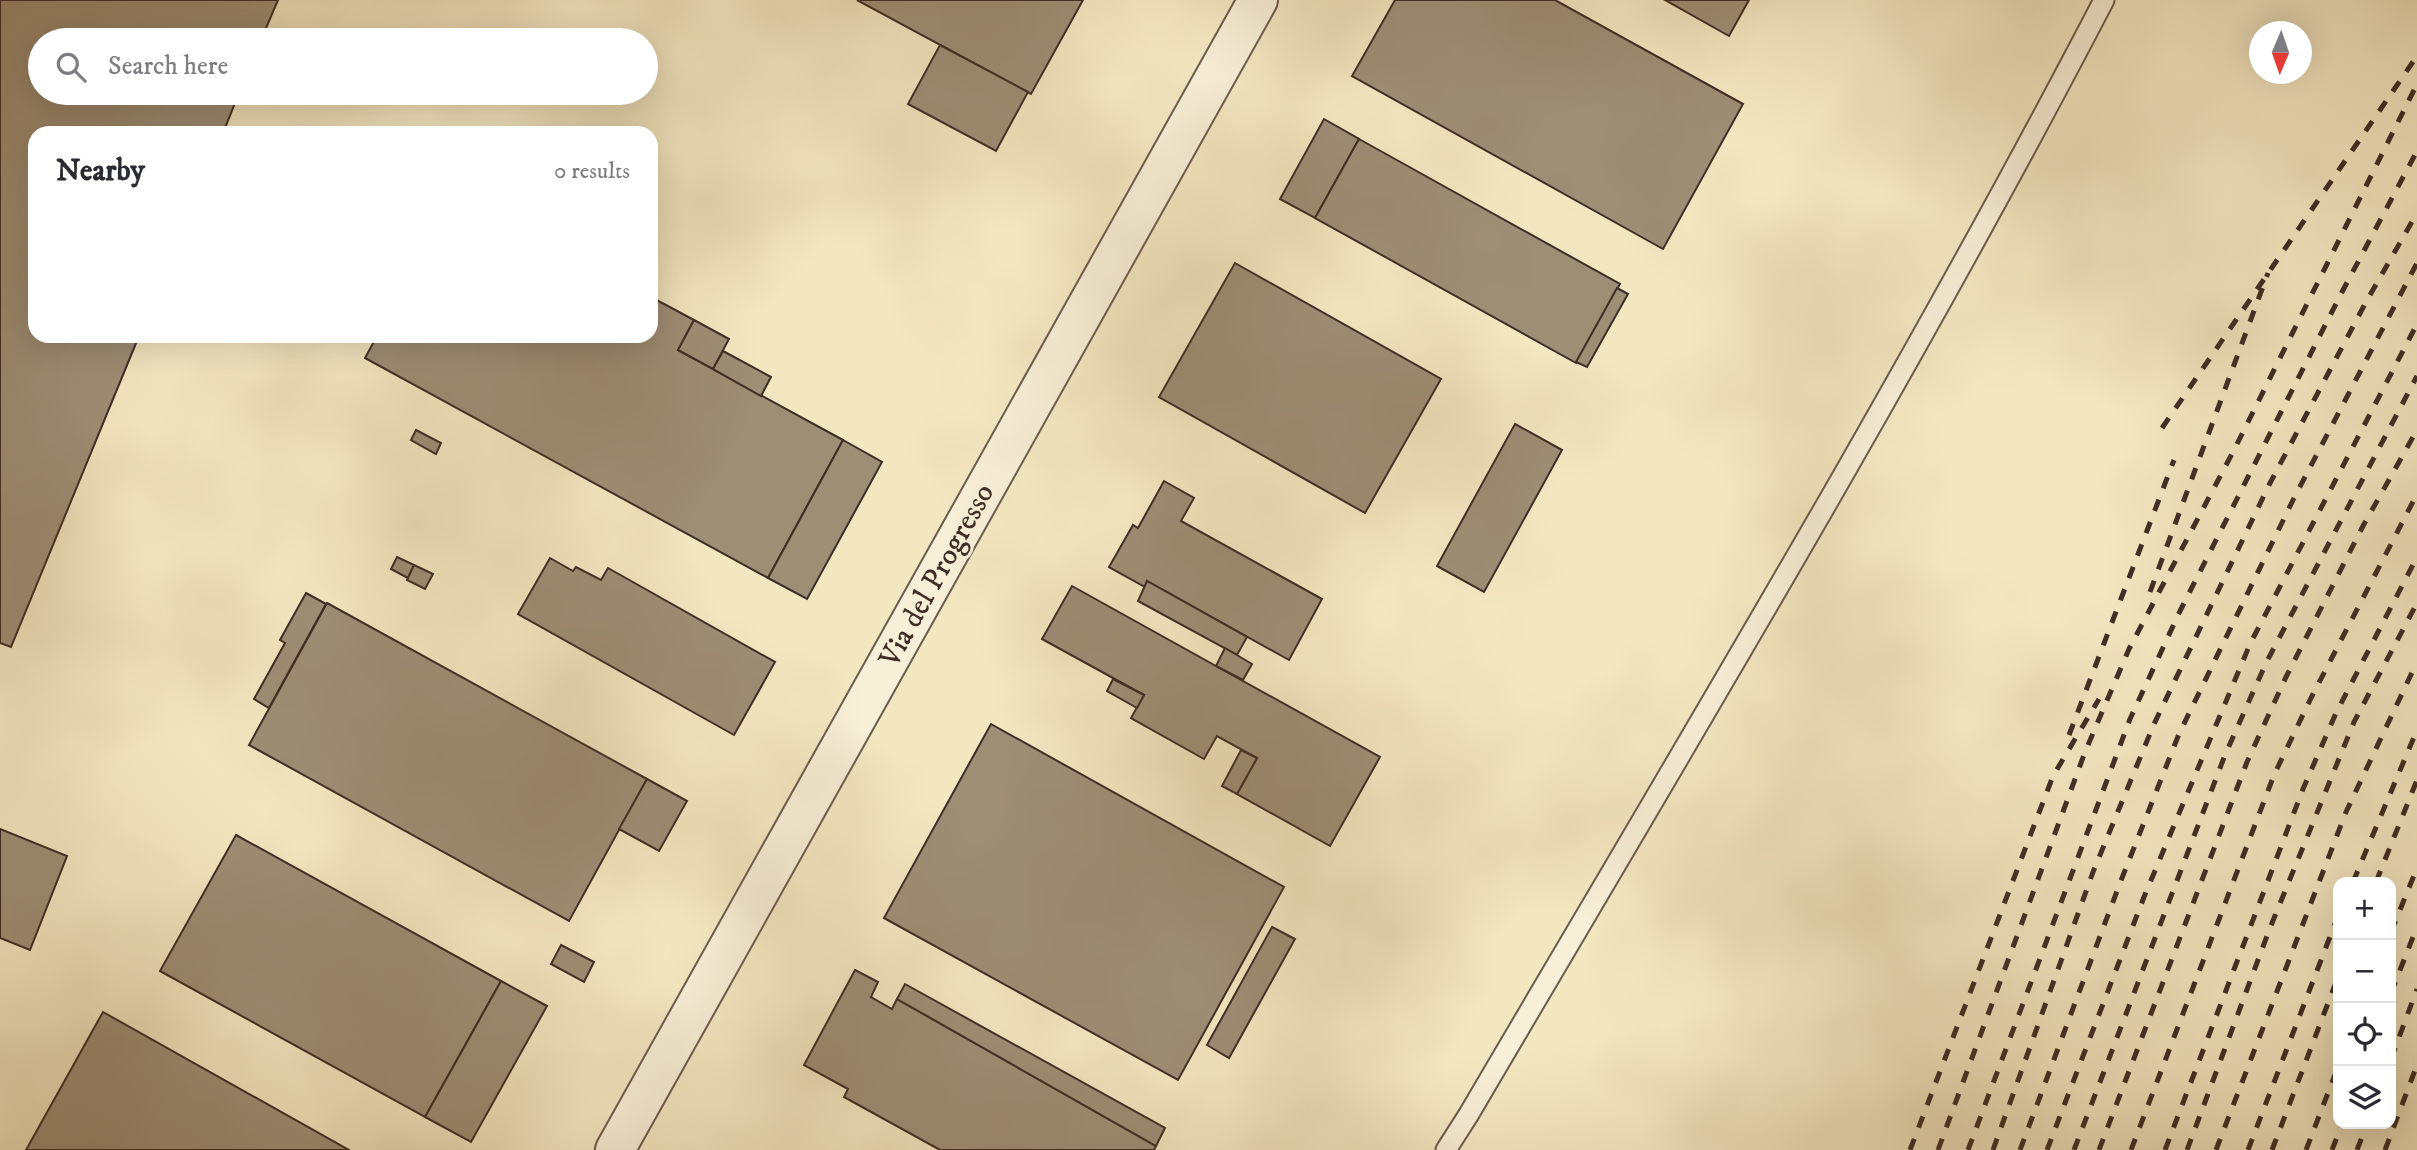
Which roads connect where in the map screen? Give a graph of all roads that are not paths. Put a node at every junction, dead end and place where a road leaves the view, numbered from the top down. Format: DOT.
graph roads {
  1 [pos="1258,0"];
  2 [pos="2105,0"];
  3 [pos="615,1150"];
  4 [pos="1446,1150"];
  1 -- 3 [label="street, Via del Progresso"];
  2 -- 4 [label="lane"];
}
